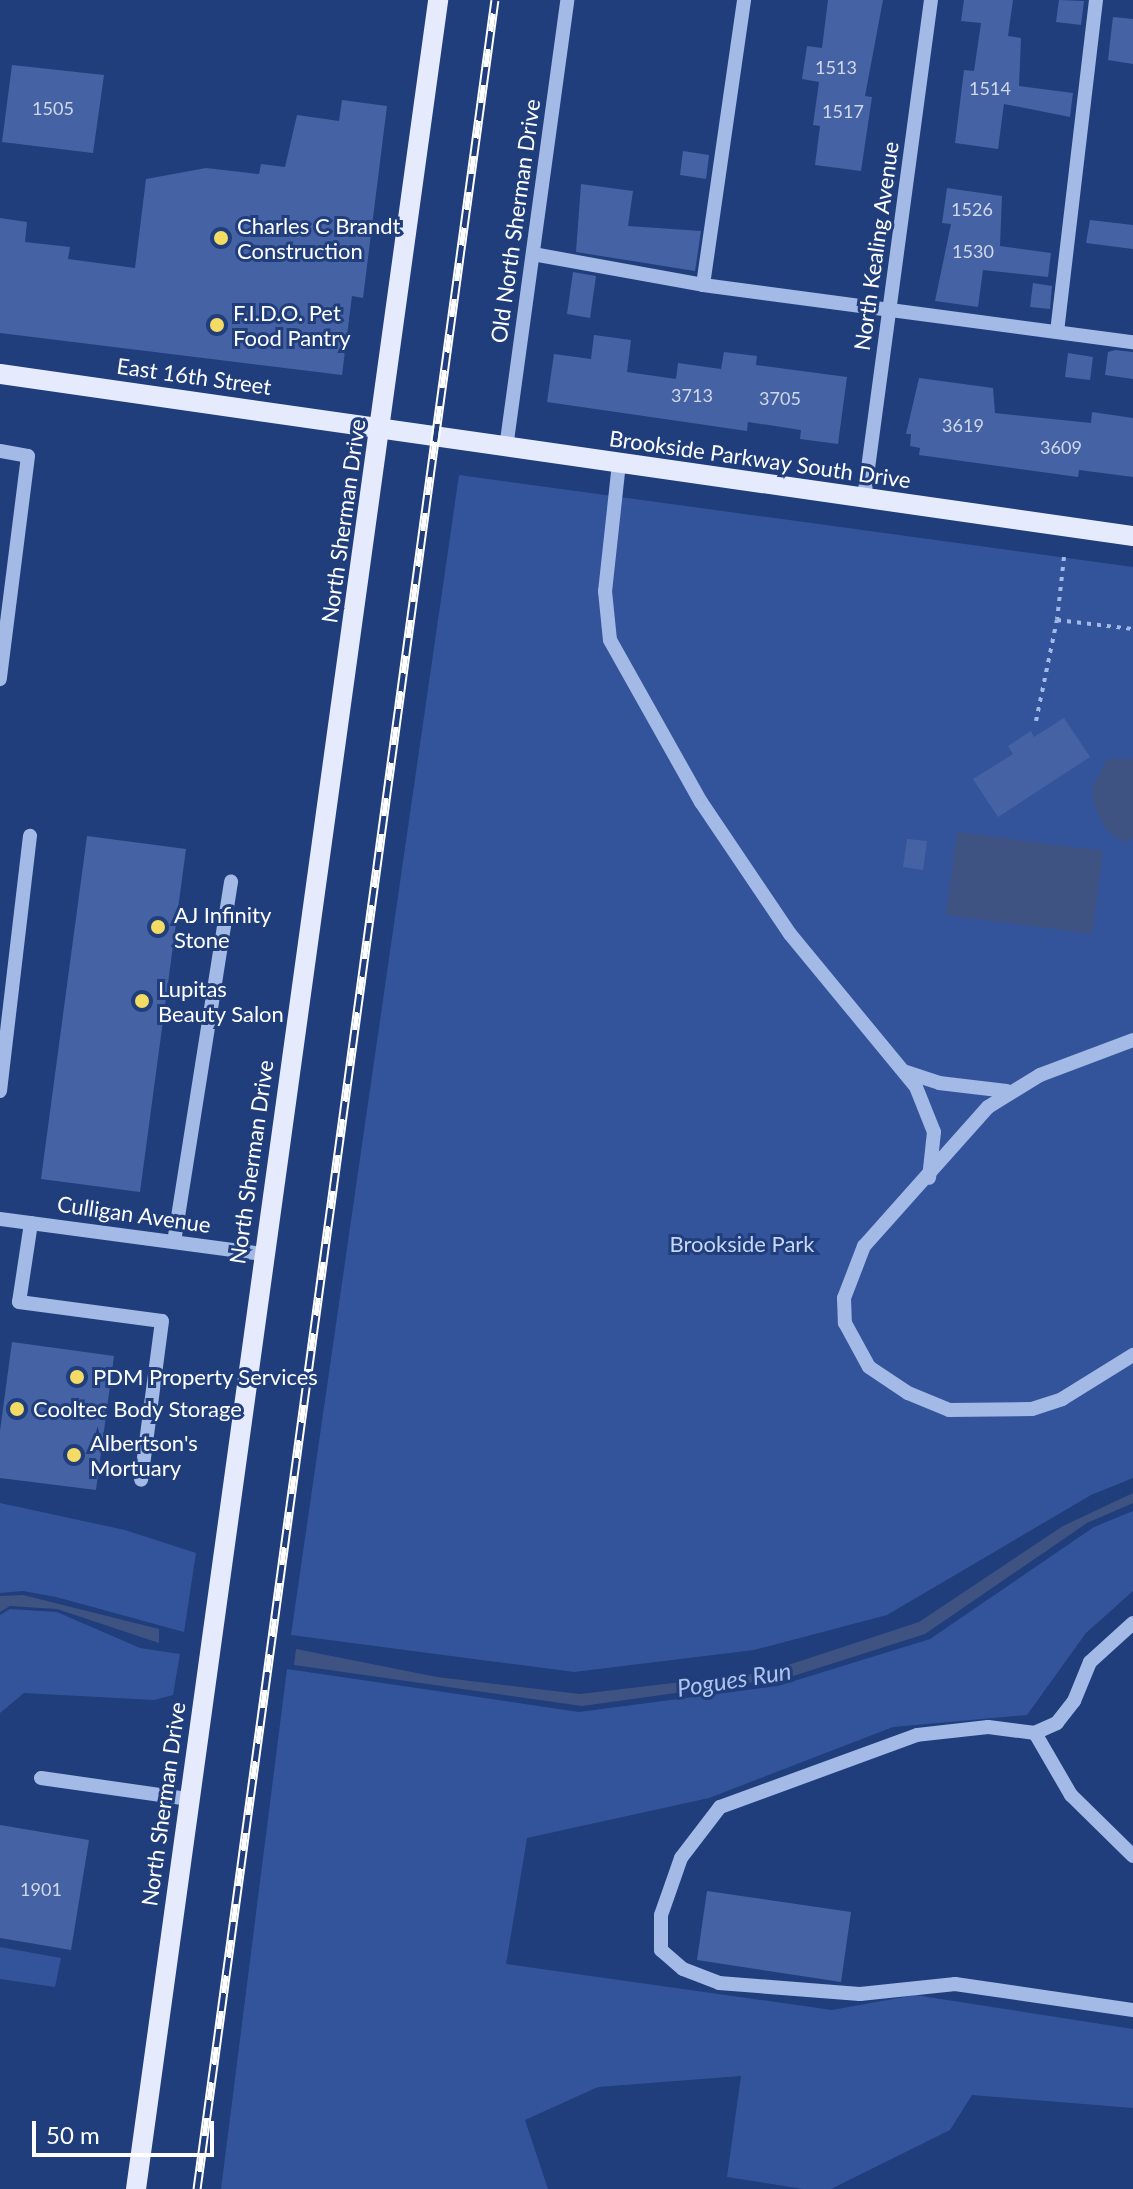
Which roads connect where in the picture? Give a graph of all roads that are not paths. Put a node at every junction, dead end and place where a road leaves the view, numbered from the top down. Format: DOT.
graph roads {
  1 [pos="438,0"];
  2 [pos="567,0"];
  3 [pos="744,0"];
  4 [pos="931,0"];
  5 [pos="1096,0"];
  6 [pos="533,254"];
  7 [pos="703,285"];
  8 [pos="890,310"];
  9 [pos="1057,332"];
  10 [pos="1133,342"];
  11 [pos="0,374"];
  12 [pos="381,428"];
  13 [pos="506,448"];
  14 [pos="0,451"];
  15 [pos="619,463"];
  16 [pos="864,498"];
  17 [pos="1133,536"];
  18 [pos="0,679"];
  19 [pos="30,836"];
  20 [pos="231,881"];
  21 [pos="1133,1040"];
  22 [pos="904,1071"];
  23 [pos="0,1091"];
  24 [pos="1007,1091"];
  25 [pos="929,1178"];
  26 [pos="0,1219"];
  27 [pos="31,1223"];
  28 [pos="174,1242"];
  29 [pos="262,1254"];
  30 [pos="1133,1355"];
  31 [pos="141,1480"];
  32 [pos="1133,1623"];
  33 [pos="1035,1733"];
  34 [pos="41,1778"];
  35 [pos="188,1799"];
  36 [pos="1133,1856"];
  37 [pos="1133,2010"];
  38 [pos="136,2189"];
  1 -- 12 [label="main road, North Sherman Drive"];
  2 -- 6 [label="street, Old North Sherman Drive"];
  3 -- 7 [label="street"];
  4 -- 8 [label="street, North Kealing Avenue"];
  5 -- 9 [label="street"];
  6 -- 7 [label="street"];
  6 -- 13 [label="street, Old North Sherman Drive"];
  7 -- 8 [label="street"];
  8 -- 9 [label="street"];
  8 -- 16 [label="street, North Kealing Avenue"];
  9 -- 10 [label="street"];
  11 -- 12 [label="main road, East 16th Street"];
  12 -- 13 [label="main road, Brookside Parkway South Drive"];
  12 -- 29 [label="main road, North Sherman Drive"];
  13 -- 15 [label="main road, Brookside Parkway South Drive"];
  14 -- 18 [label="street"];
  15 -- 16 [label="main road, Brookside Parkway South Drive"];
  15 -- 22 [label="street"];
  16 -- 17 [label="main road, Brookside Parkway South Drive"];
  19 -- 23 [label="street"];
  20 -- 28 [label="street"];
  21 -- 24 [label="street"];
  22 -- 24 [label="street"];
  22 -- 25 [label="street"];
  24 -- 25 [label="street"];
  25 -- 30 [label="street"];
  26 -- 27 [label="street, Culligan Avenue"];
  27 -- 28 [label="street, Culligan Avenue"];
  27 -- 31 [label="street"];
  28 -- 29 [label="street, Culligan Avenue"];
  29 -- 35 [label="main road, North Sherman Drive"];
  32 -- 33 [label="street"];
  33 -- 36 [label="street"];
  33 -- 37 [label="street"];
  34 -- 35 [label="street"];
  35 -- 38 [label="main road, North Sherman Drive"];
}
